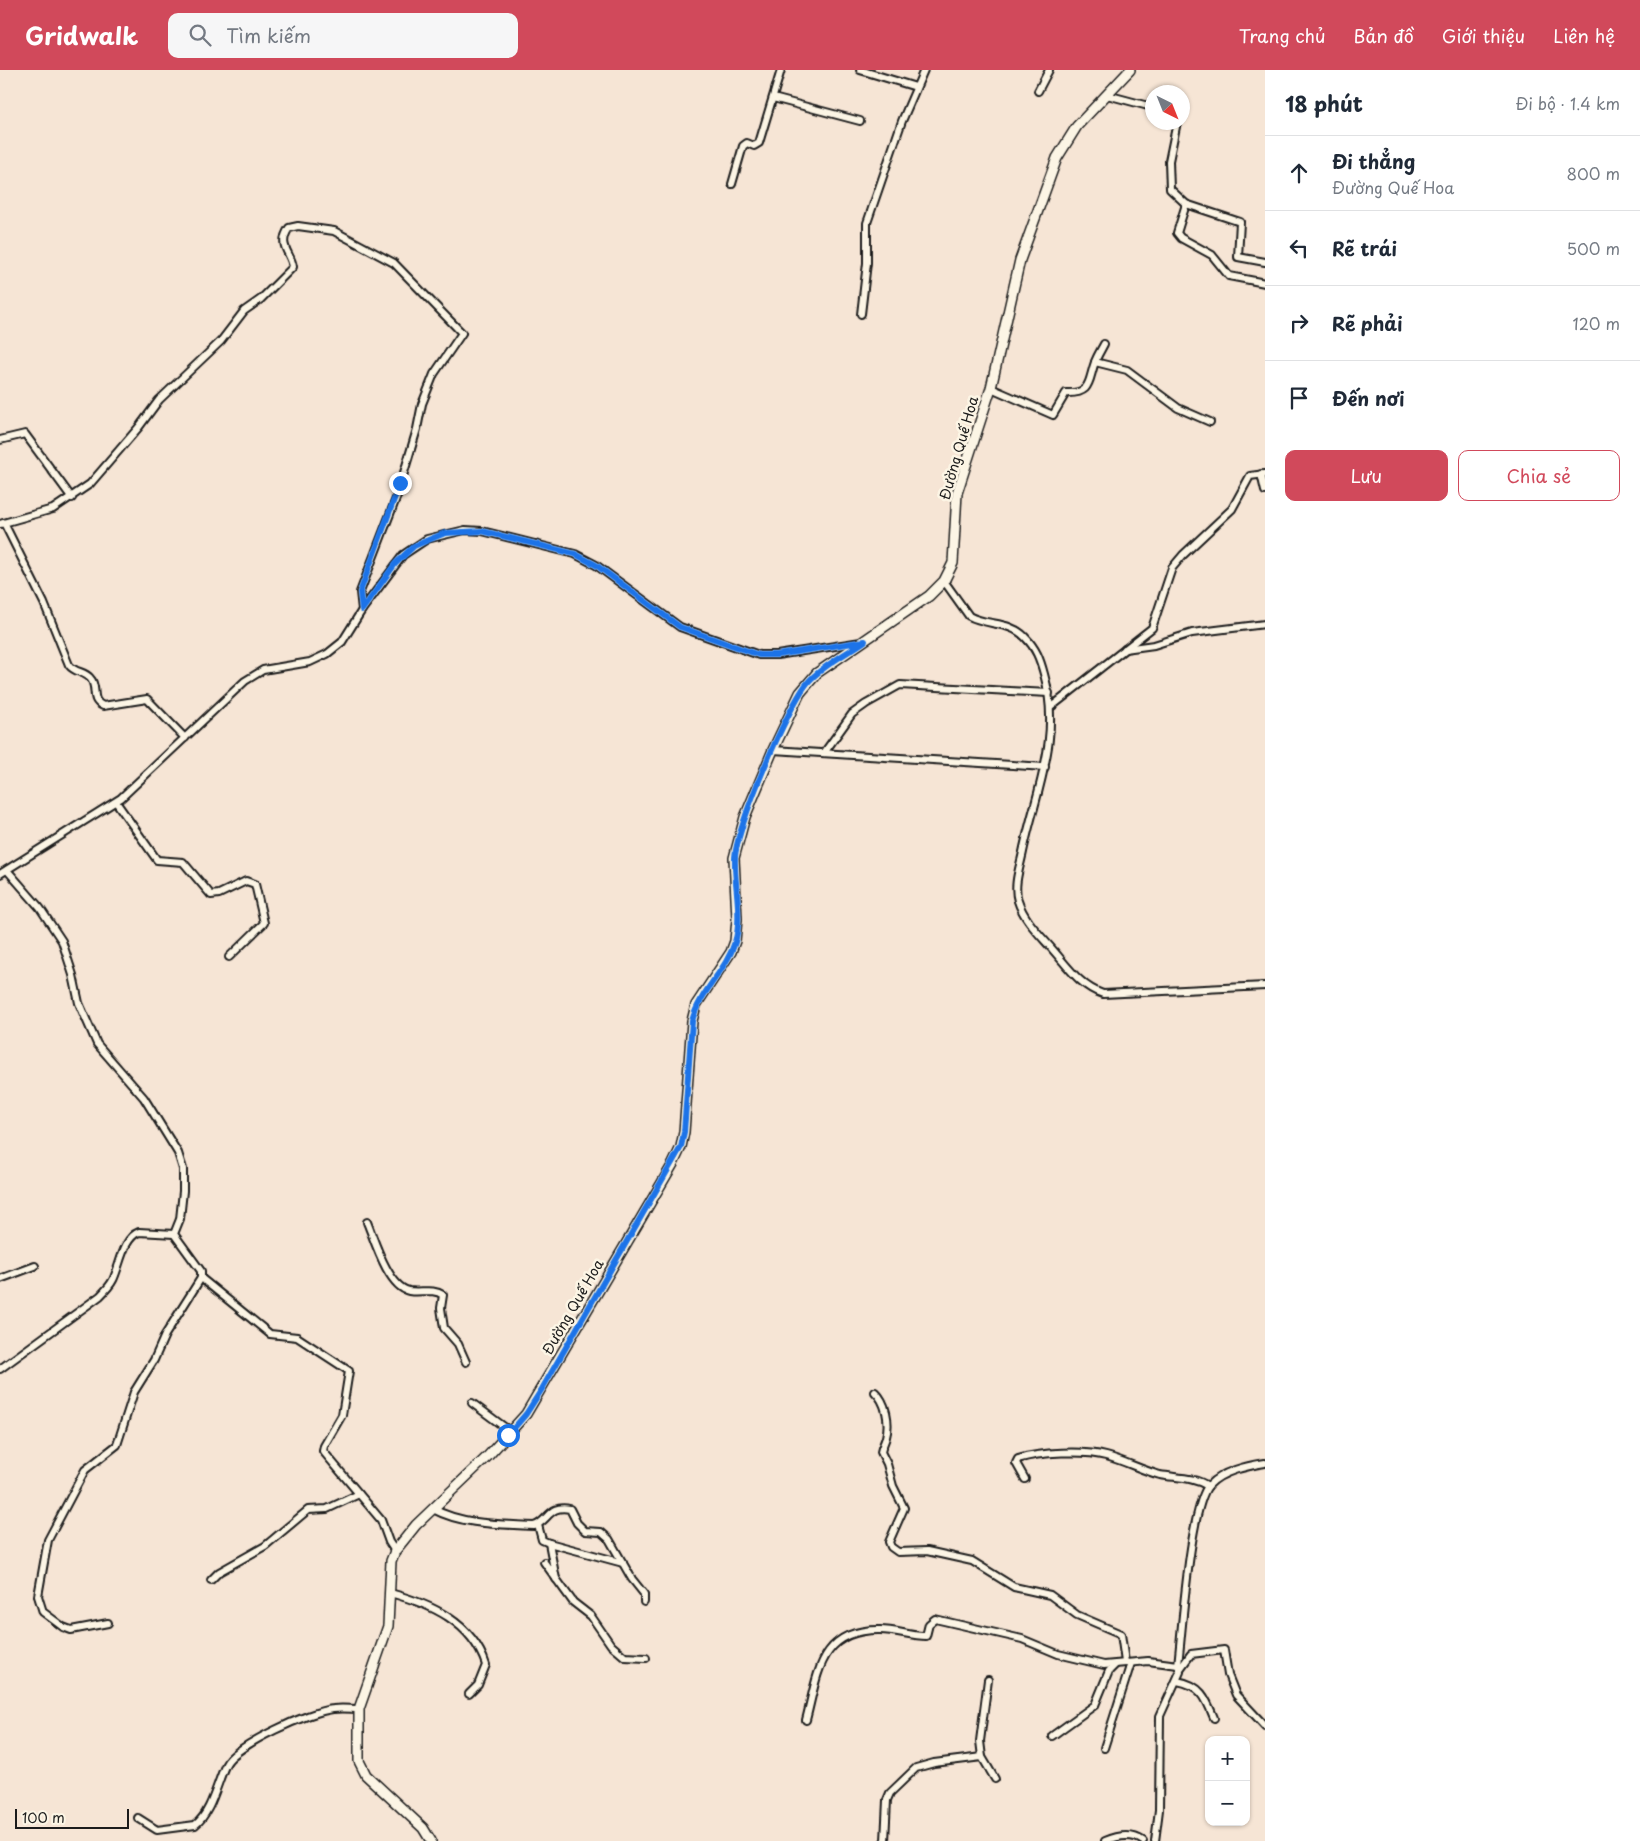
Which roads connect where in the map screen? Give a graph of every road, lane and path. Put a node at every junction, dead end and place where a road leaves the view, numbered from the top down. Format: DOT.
graph roads {
  1 [pos="781,70"];
  2 [pos="860,70"];
  3 [pos="924,70"];
  4 [pos="1049,70"];
  5 [pos="1130,70"];
  6 [pos="916,88"];
  7 [pos="1038,91"];
  8 [pos="1107,95"];
  9 [pos="773,98"];
  10 [pos="1145,105"];
  11 [pos="860,121"];
  12 [pos="1175,130"];
  13 [pos="732,184"];
  14 [pos="1186,204"];
  15 [pos="1265,262"];
  16 [pos="1265,283"];
  17 [pos="861,314"];
  18 [pos="1104,344"];
  19 [pos="1095,362"];
  20 [pos="991,388"];
  21 [pos="1210,422"];
  22 [pos="0,440"];
  23 [pos="1263,474"];
  24 [pos="1265,491"];
  25 [pos="72,498"];
  26 [pos="2,524"];
  27 [pos="944,581"];
  28 [pos="362,610"];
  29 [pos="1265,624"];
  30 [pos="865,641"];
  31 [pos="1124,649"];
  32 [pos="1049,693"];
  33 [pos="1051,707"];
  34 [pos="185,738"];
  35 [pos="773,750"];
  36 [pos="824,753"];
  37 [pos="1045,767"];
  38 [pos="116,802"];
  39 [pos="7,870"];
  40 [pos="0,874"];
  41 [pos="229,957"];
  42 [pos="1265,986"];
  43 [pos="366,1222"];
  44 [pos="174,1234"];
  45 [pos="35,1266"];
  46 [pos="201,1278"];
  47 [pos="0,1279"];
  48 [pos="466,1362"];
  49 [pos="0,1369"];
  50 [pos="875,1392"];
  51 [pos="472,1403"];
  52 [pos="511,1432"];
  53 [pos="1265,1462"];
  54 [pos="1025,1480"];
  55 [pos="1208,1486"];
  56 [pos="359,1494"];
  57 [pos="433,1509"];
  58 [pos="538,1525"];
  59 [pos="549,1543"];
  60 [pos="395,1551"];
  61 [pos="544,1562"];
  62 [pos="623,1563"];
  63 [pos="211,1580"];
  64 [pos="557,1582"];
  65 [pos="390,1594"];
  66 [pos="644,1602"];
  67 [pos="108,1623"];
  68 [pos="646,1658"];
  69 [pos="1128,1662"];
  70 [pos="1115,1665"];
  71 [pos="1179,1667"];
  72 [pos="988,1680"];
  73 [pos="1177,1681"];
  74 [pos="469,1694"];
  75 [pos="359,1709"];
  76 [pos="1214,1718"];
  77 [pos="806,1720"];
  78 [pos="1265,1726"];
  79 [pos="1052,1736"];
  80 [pos="1104,1748"];
  81 [pos="982,1757"];
  82 [pos="995,1780"];
  83 [pos="138,1818"];
  84 [pos="431,1841"];
  85 [pos="885,1841"];
  86 [pos="1105,1841"];
  87 [pos="1143,1841"];
  88 [pos="1155,1841"];
  1 -- 9 [label="street"];
  2 -- 6 [label="street"];
  3 -- 6 [label="street"];
  4 -- 7 [label="street"];
  5 -- 8 [label="street, Đường Quế Hoa"];
  6 -- 17 [label="street"];
  8 -- 10 [label="street"];
  8 -- 20 [label="street, Đường Quế Hoa"];
  9 -- 11 [label="street"];
  9 -- 13 [label="street"];
  12 -- 14 [label="street"];
  14 -- 15 [label="street"];
  14 -- 16 [label="street"];
  18 -- 19 [label="street"];
  19 -- 20 [label="street"];
  19 -- 21 [label="street"];
  20 -- 27 [label="street, Đường Quế Hoa"];
  22 -- 25 [label="street"];
  23 -- 24 [label="street"];
  23 -- 31 [label="street"];
  25 -- 26 [label="street"];
  25 -- 28 [label="street"];
  26 -- 34 [label="street"];
  27 -- 30 [label="street, Đường Quế Hoa"];
  27 -- 32 [label="street"];
  28 -- 30 [label="street"];
  28 -- 34 [label="street"];
  29 -- 31 [label="street"];
  30 -- 35 [label="street, Đường Quế Hoa"];
  31 -- 33 [label="street"];
  32 -- 33 [label="street"];
  32 -- 36 [label="street"];
  33 -- 37 [label="street"];
  34 -- 38 [label="street"];
  35 -- 36 [label="street"];
  35 -- 52 [label="street, Đường Quế Hoa"];
  36 -- 37 [label="street"];
  37 -- 42 [label="street"];
  38 -- 39 [label="street"];
  38 -- 41 [label="street"];
  39 -- 40 [label="street"];
  39 -- 44 [label="street"];
  43 -- 48 [label="street"];
  44 -- 46 [label="street"];
  44 -- 49 [label="street"];
  45 -- 47 [label="street"];
  46 -- 56 [label="street"];
  46 -- 67 [label="street"];
  50 -- 69 [label="street"];
  51 -- 52 [label="street"];
  52 -- 57 [label="street, Đường Quế Hoa"];
  53 -- 55 [label="street"];
  54 -- 55 [label="street"];
  55 -- 71 [label="street"];
  56 -- 60 [label="street"];
  56 -- 63 [label="street"];
  57 -- 58 [label="street"];
  57 -- 60 [label="street, Đường Quế Hoa"];
  58 -- 59 [label="street"];
  58 -- 62 [label="street"];
  59 -- 62 [label="street"];
  59 -- 64 [label="street"];
  60 -- 65 [label="street"];
  61 -- 64 [label="street"];
  62 -- 66 [label="street"];
  64 -- 68 [label="street"];
  65 -- 74 [label="street"];
  65 -- 75 [label="street"];
  69 -- 70 [label="street"];
  69 -- 71 [label="street"];
  69 -- 80 [label="street"];
  70 -- 77 [label="street"];
  70 -- 79 [label="street"];
  71 -- 73 [label="street"];
  71 -- 78 [label="street"];
  72 -- 81 [label="street"];
  73 -- 76 [label="street"];
  73 -- 88 [label="street"];
  75 -- 83 [label="street"];
  75 -- 84 [label="street"];
  81 -- 82 [label="street"];
  81 -- 85 [label="street"];
  86 -- 87 [label="street"];
}
